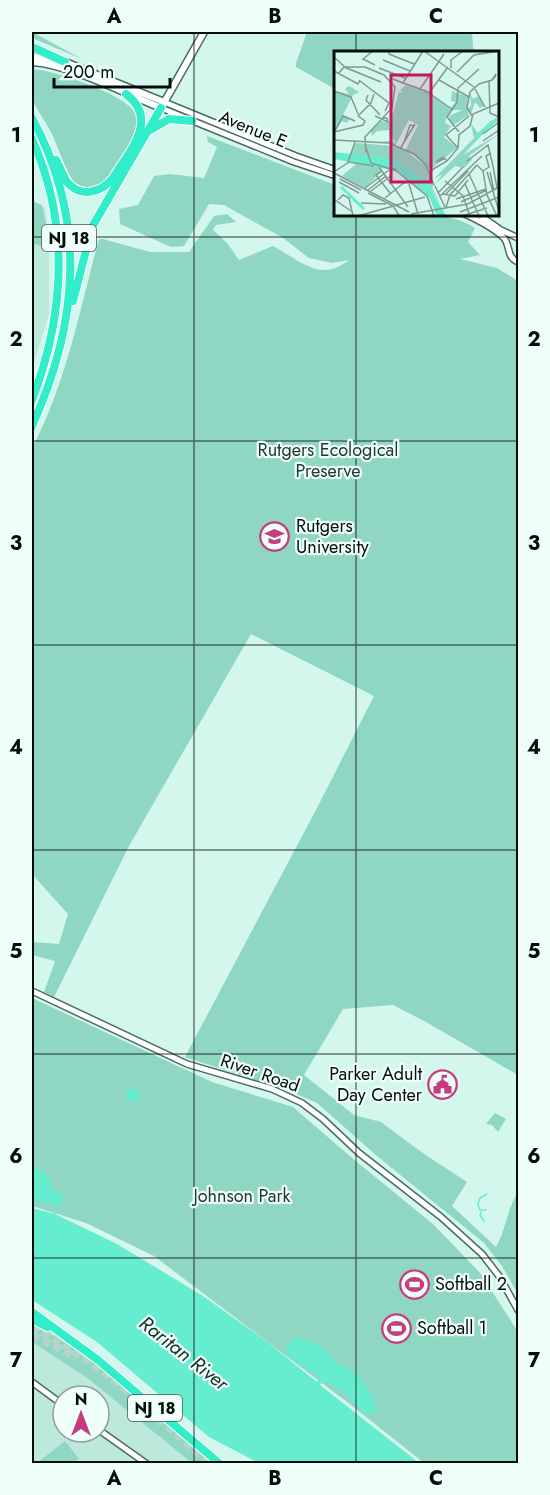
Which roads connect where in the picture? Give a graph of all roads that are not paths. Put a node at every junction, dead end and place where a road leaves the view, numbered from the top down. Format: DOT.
graph roads {
  1 [pos="204,32"];
  2 [pos="32,47"];
  3 [pos="32,59"];
  4 [pos="65,62"];
  5 [pos="126,94"];
  6 [pos="162,105"];
  7 [pos="32,118"];
  8 [pos="192,121"];
  9 [pos="146,133"];
  10 [pos="32,140"];
  11 [pos="46,147"];
  12 [pos="334,169"];
  13 [pos="334,175"];
  14 [pos="468,216"];
  15 [pos="481,216"];
  16 [pos="519,238"];
  17 [pos="508,249"];
  18 [pos="519,262"];
  19 [pos="64,331"];
  20 [pos="32,400"];
  21 [pos="32,426"];
  22 [pos="32,991"];
  23 [pos="519,1310"];
  24 [pos="32,1312"];
  25 [pos="32,1319"];
  26 [pos="80,1345"];
  27 [pos="32,1382"];
  28 [pos="51,1396"];
  29 [pos="111,1438"];
  30 [pos="147,1464"];
  31 [pos="220,1464"];
  1 -- 6 [label="main road"];
  2 -- 4 [label="highway"];
  3 -- 4 [label="main road"];
  3 -- 5 [label="main road"];
  4 -- 6 [label="main road"];
  5 -- 6 [label="main road"];
  5 -- 11 [label="highway"];
  6 -- 8 [label="street, Avenue E"];
  6 -- 9 [label="highway"];
  6 -- 12 [label="street, Avenue E"];
  7 -- 11 [label="highway, NJ 18"];
  8 -- 9 [label="highway"];
  8 -- 13 [label="street, Avenue E"];
  9 -- 19 [label="highway"];
  10 -- 20 [label="highway, NJ 18"];
  11 -- 19 [label="highway, NJ 18"];
  14 -- 17 [label="street"];
  15 -- 16 [label="street"];
  16 -- 17 [label="street"];
  17 -- 18 [label="street"];
  19 -- 21 [label="highway, NJ 18"];
  22 -- 23 [label="street, River Road"];
  24 -- 26 [label="highway"];
  25 -- 26 [label="highway, NJ 18"];
  26 -- 31 [label="highway, NJ 18"];
  27 -- 28 [label="street"];
  29 -- 30 [label="street"];
}
